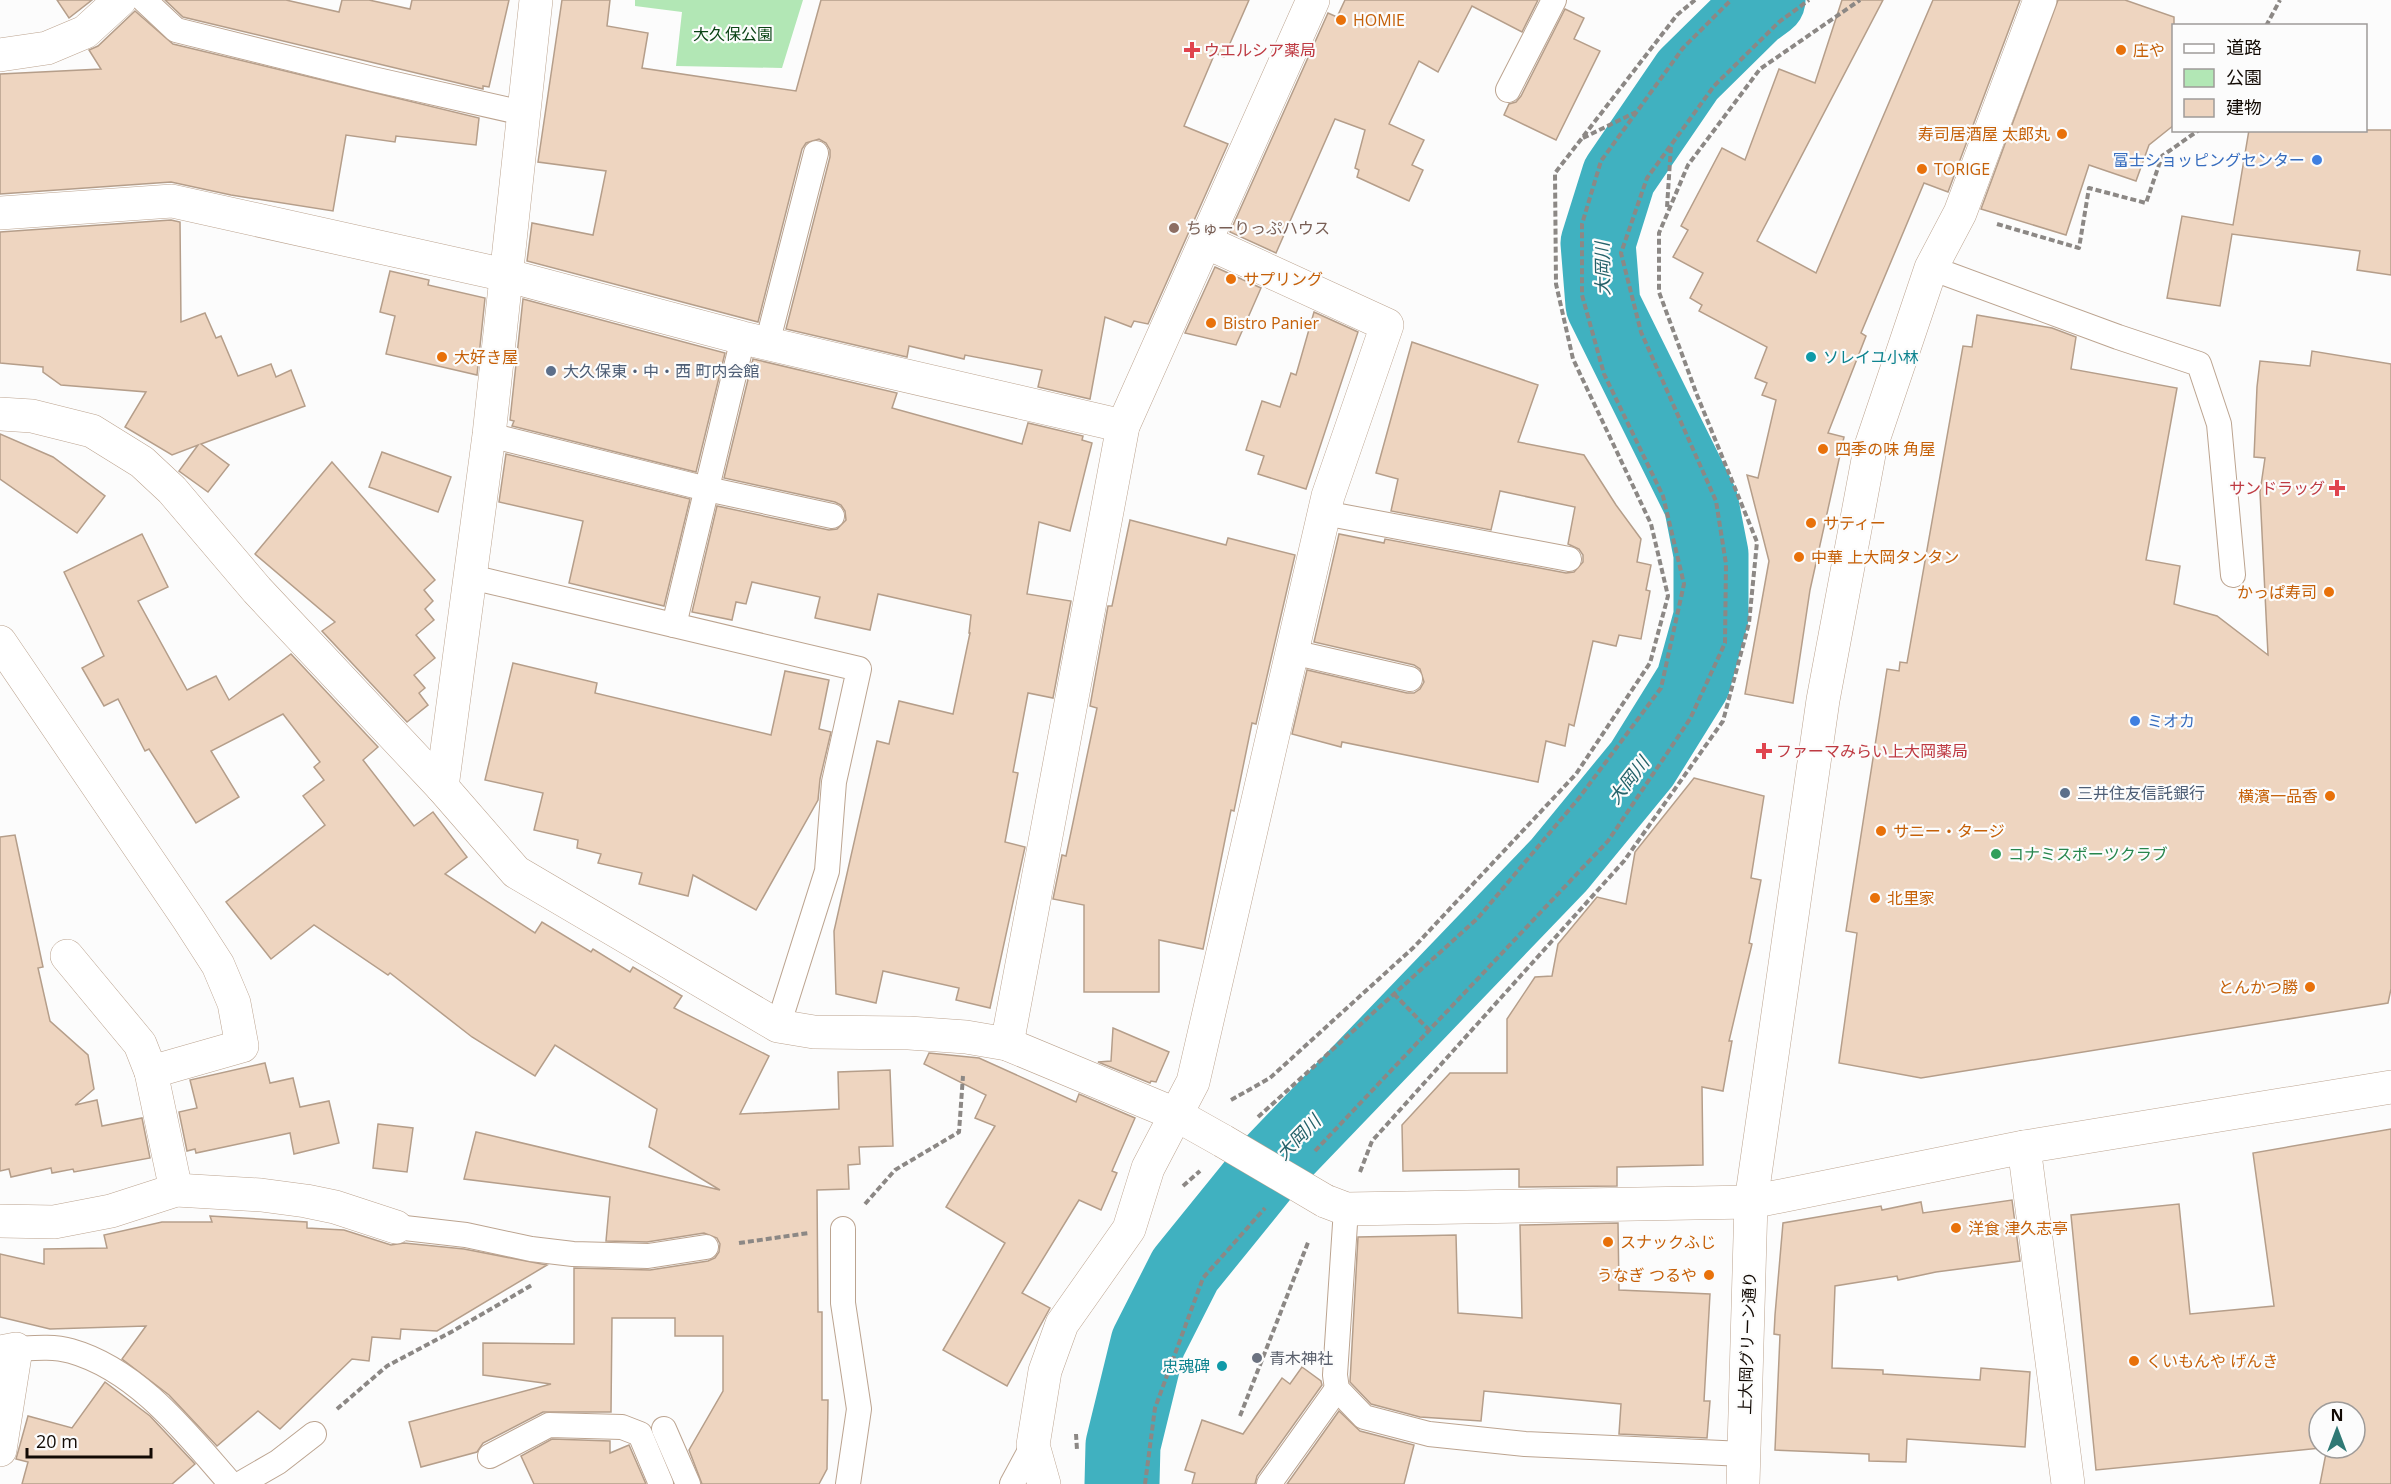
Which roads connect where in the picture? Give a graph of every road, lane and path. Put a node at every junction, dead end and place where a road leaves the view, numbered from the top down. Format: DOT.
graph roads {
  1 [pos="120,0"];
  2 [pos="144,0"];
  3 [pos="536,0"];
  4 [pos="1313,0"];
  5 [pos="1554,0"];
  6 [pos="1695,0"];
  7 [pos="1731,0"];
  8 [pos="1809,0"];
  9 [pos="1860,0"];
  10 [pos="2040,0"];
  11 [pos="2280,0"];
  12 [pos="2267,24"];
  13 [pos="0,55"];
  14 [pos="1508,90"];
  15 [pos="1637,112"];
  16 [pos="523,113"];
  17 [pos="2196,132"];
  18 [pos="1582,138"];
  19 [pos="1671,145"];
  20 [pos="816,153"];
  21 [pos="1667,212"];
  22 [pos="0,213"];
  23 [pos="1960,213"];
  24 [pos="1206,242"];
  25 [pos="1931,268"];
  26 [pos="505,275"];
  27 [pos="755,341"];
  28 [pos="0,414"];
  29 [pos="1123,426"];
  30 [pos="489,435"];
  31 [pos="707,489"];
  32 [pos="1324,513"];
  33 [pos="832,516"];
  34 [pos="1569,559"];
  35 [pos="2233,575"];
  36 [pos="471,577"];
  37 [pos="674,625"];
  38 [pos="0,642"];
  39 [pos="1292,652"];
  40 [pos="1410,679"];
  41 [pos="442,787"];
  42 [pos="67,956"];
  43 [pos="1394,994"];
  44 [pos="778,1026"];
  45 [pos="1429,1030"];
  46 [pos="966,1037"];
  47 [pos="1006,1044"];
  48 [pos="151,1072"];
  49 [pos="2391,1087"];
  50 [pos="1175,1113"];
  51 [pos="1252,1122"];
  52 [pos="2024,1148"];
  53 [pos="1314,1153"];
  54 [pos="1201,1170"];
  55 [pos="176,1190"];
  56 [pos="1176,1194"];
  57 [pos="1751,1202"];
  58 [pos="1335,1205"];
  59 [pos="1266,1207"];
  60 [pos="0,1221"];
  61 [pos="396,1227"];
  62 [pos="843,1228"];
  63 [pos="706,1247"];
  64 [pos="573,1254"];
  65 [pos="8,1351"];
  66 [pos="1337,1389"];
  67 [pos="1240,1416"];
  68 [pos="1076,1427"];
  69 [pos="664,1429"];
  70 [pos="314,1434"];
  71 [pos="1033,1445"];
  72 [pos="0,1450"];
  73 [pos="490,1456"];
  74 [pos="1077,1461"];
  75 [pos="1743,1469"];
  76 [pos="231,1484"];
  77 [pos="240,1484"];
  78 [pos="662,1484"];
  79 [pos="688,1484"];
  80 [pos="848,1484"];
  81 [pos="1012,1484"];
  82 [pos="1044,1484"];
  83 [pos="1145,1484"];
  84 [pos="1269,1484"];
  85 [pos="2068,1484"];
  1 -- 13 [label="street"];
  2 -- 16 [label="lane"];
  3 -- 16 [label="street"];
  4 -- 24 [label="street"];
  5 -- 14 [label="lane"];
  6 -- 18 [label="path"];
  7 -- 15 [label="path"];
  8 -- 19 [label="path"];
  9 -- 21 [label="path"];
  10 -- 23 [label="street, 上大岡グリーン通り"];
  11 -- 12 [label="path"];
  15 -- 18 [label="path"];
  15 -- 43 [label="path"];
  16 -- 26 [label="street"];
  17 -- 23 [label="path"];
  18 -- 50 [label="path"];
  19 -- 21 [label="path"];
  19 -- 45 [label="path"];
  20 -- 27 [label="lane"];
  21 -- 58 [label="path"];
  22 -- 26 [label="street"];
  23 -- 25 [label="street, 上大岡グリーン通り"];
  24 -- 29 [label="street"];
  24 -- 32 [label="street"];
  25 -- 35 [label="lane"];
  25 -- 57 [label="street, 上大岡グリーン通り"];
  26 -- 27 [label="street"];
  26 -- 30 [label="street"];
  27 -- 29 [label="street"];
  27 -- 31 [label="lane"];
  28 -- 41 [label="street"];
  29 -- 47 [label="street"];
  30 -- 31 [label="lane"];
  30 -- 36 [label="street"];
  31 -- 33 [label="lane"];
  31 -- 37 [label="lane"];
  32 -- 34 [label="lane"];
  32 -- 39 [label="street"];
  36 -- 37 [label="lane"];
  36 -- 41 [label="street"];
  37 -- 44 [label="lane"];
  38 -- 48 [label="street"];
  39 -- 40 [label="lane"];
  39 -- 50 [label="street"];
  41 -- 44 [label="street"];
  42 -- 48 [label="street"];
  43 -- 45 [label="path"];
  43 -- 51 [label="path"];
  44 -- 46 [label="street"];
  45 -- 53 [label="path"];
  46 -- 47 [label="street"];
  46 -- 62 [label="path"];
  47 -- 50 [label="street"];
  48 -- 55 [label="street"];
  49 -- 52 [label="street"];
  50 -- 58 [label="street, bridge"];
  50 -- 71 [label="street"];
  52 -- 57 [label="street"];
  52 -- 85 [label="street"];
  54 -- 56 [label="path"];
  55 -- 60 [label="street"];
  55 -- 61 [label="street"];
  57 -- 58 [label="street"];
  57 -- 75 [label="street, 上大岡グリーン通り"];
  58 -- 66 [label="lane"];
  58 -- 67 [label="path"];
  59 -- 83 [label="path"];
  61 -- 64 [label="lane"];
  62 -- 63 [label="path"];
  62 -- 80 [label="lane"];
  63 -- 64 [label="lane"];
  64 -- 70 [label="path"];
  65 -- 72 [label="street"];
  65 -- 76 [label="lane"];
  66 -- 75 [label="lane"];
  66 -- 84 [label="lane"];
  68 -- 74 [label="path"];
  69 -- 79 [label="lane"];
  70 -- 77 [label="lane"];
  71 -- 81 [label="lane"];
  71 -- 82 [label="street"];
  73 -- 78 [label="lane"];
}
